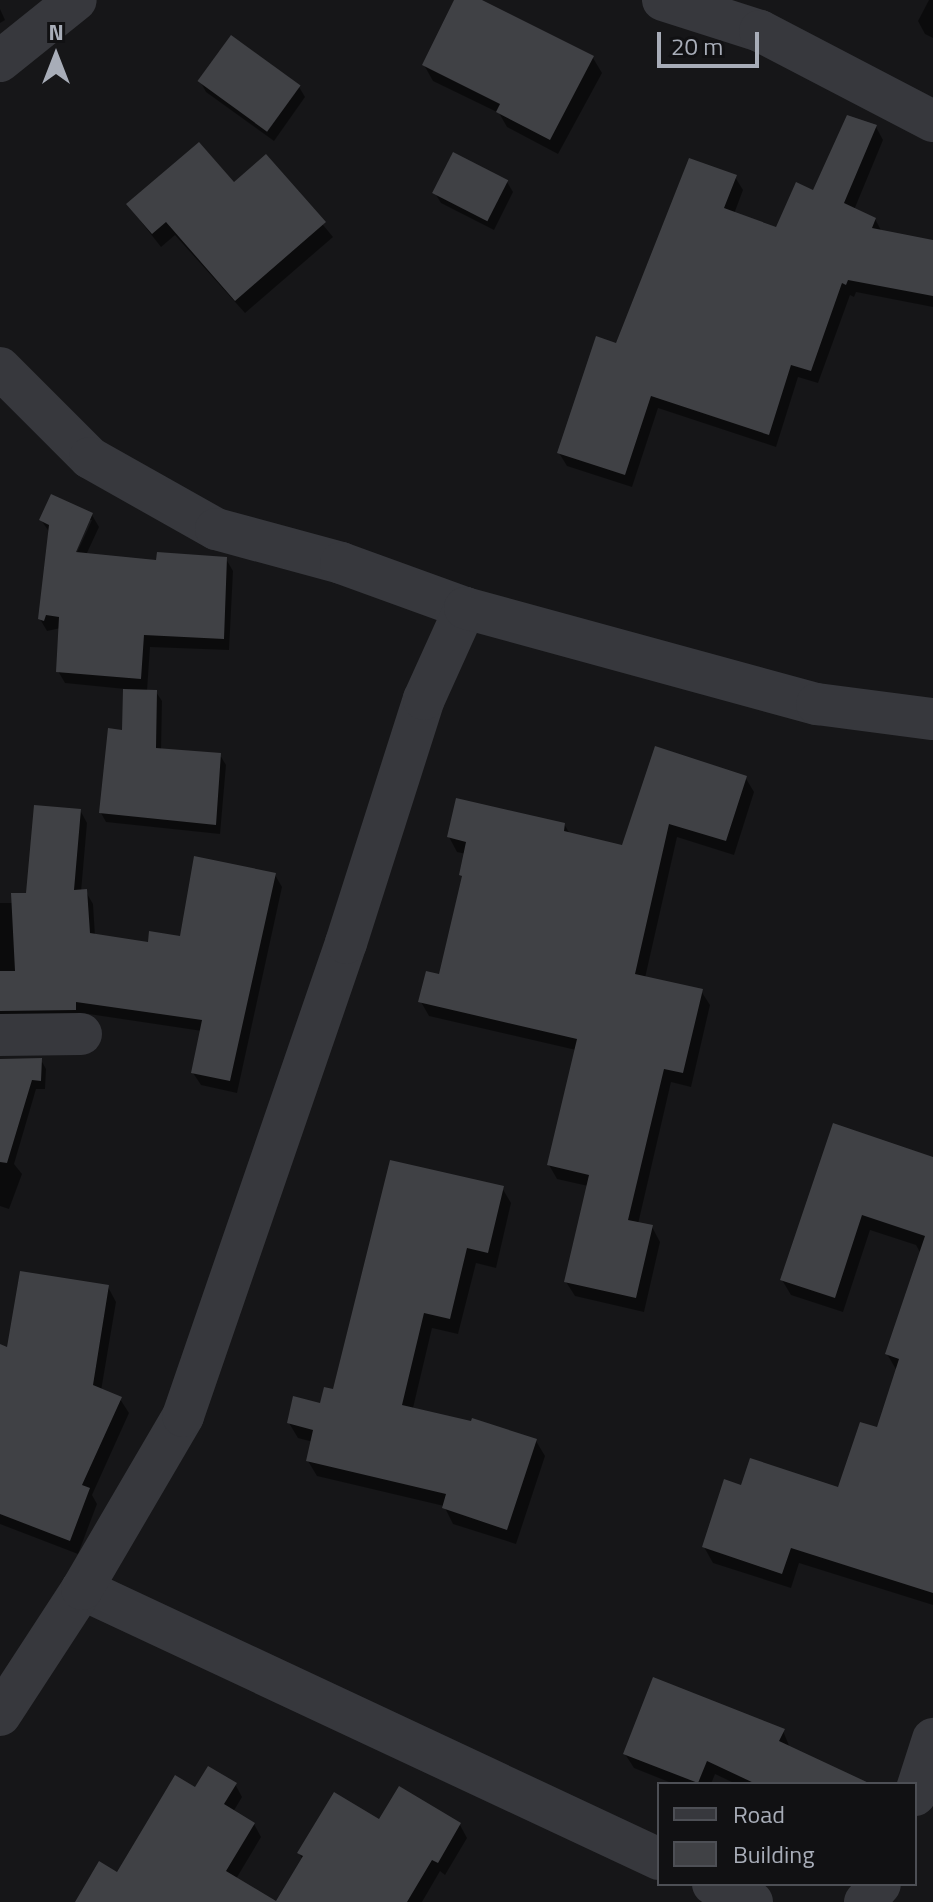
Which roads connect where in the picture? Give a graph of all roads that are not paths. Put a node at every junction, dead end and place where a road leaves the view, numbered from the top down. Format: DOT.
graph roads {
  1 [pos="76,0"];
  2 [pos="663,0"];
  3 [pos="37,14"];
  4 [pos="0,61"];
  5 [pos="933,121"];
  6 [pos="0,368"];
  7 [pos="465,608"];
  8 [pos="933,719"];
  9 [pos="81,1034"];
  10 [pos="0,1035"];
  11 [pos="82,1589"];
  12 [pos="0,1715"];
  13 [pos="933,1739"];
  14 [pos="917,1789"];
  15 [pos="657,1858"];
  16 [pos="717,1886"];
  17 [pos="878,1886"];
  18 [pos="752,1902"];
  19 [pos="865,1902"];
  1 -- 3 [label="street"];
  2 -- 5 [label="street"];
  3 -- 4 [label="street"];
  6 -- 7 [label="street"];
  7 -- 8 [label="street"];
  7 -- 11 [label="street"];
  9 -- 10 [label="street"];
  11 -- 12 [label="street"];
  11 -- 15 [label="street"];
  13 -- 14 [label="street"];
  16 -- 18 [label="street"];
  17 -- 19 [label="street"];
}
